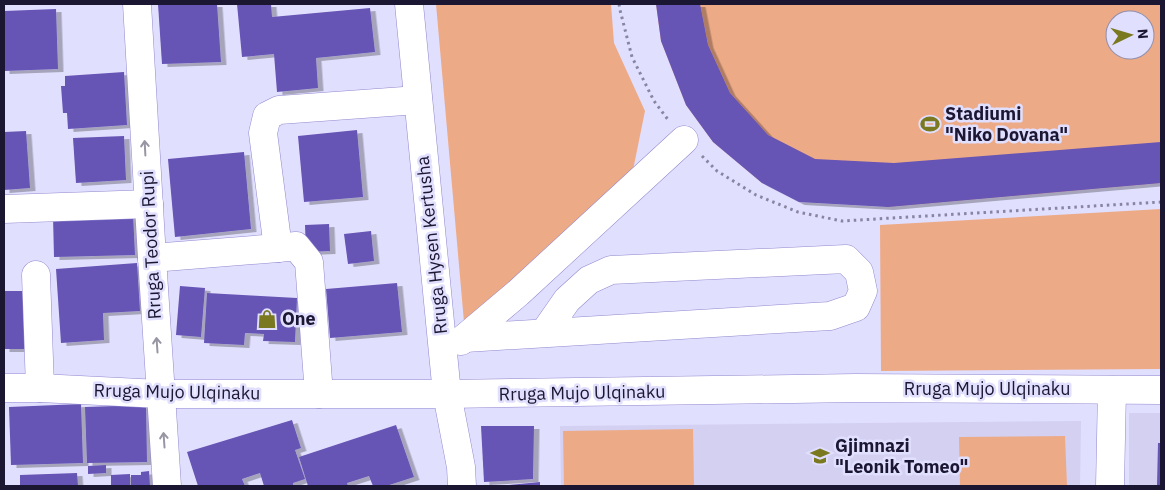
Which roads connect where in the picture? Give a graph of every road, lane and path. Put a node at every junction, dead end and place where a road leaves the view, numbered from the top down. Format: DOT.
graph roads {
  1 [pos="137,4"];
  2 [pos="409,4"];
  3 [pos="418,100"];
  4 [pos="684,140"];
  5 [pos="1161,202"];
  6 [pos="149,204"];
  7 [pos="4,209"];
  8 [pos="842,221"];
  9 [pos="278,248"];
  10 [pos="152,258"];
  11 [pos="36,275"];
  12 [pos="544,334"];
  13 [pos="454,346"];
  14 [pos="4,388"];
  15 [pos="40,388"];
  16 [pos="1112,390"];
  17 [pos="1161,390"];
  18 [pos="160,394"];
  19 [pos="319,394"];
  20 [pos="447,394"];
  21 [pos="167,486"];
  22 [pos="462,486"];
  23 [pos="1110,486"];
  6 -- 1 [label="street, Rruga Teodor Rupi, one-way"];
  2 -- 3 [label="street, Rruga Hysen Kertusha"];
  3 -- 9 [label="street"];
  3 -- 13 [label="street, Rruga Hysen Kertusha"];
  4 -- 13 [label="street"];
  5 -- 8 [label="path"];
  6 -- 7 [label="street"];
  6 -- 10 [label="street, Rruga Teodor Rupi"];
  9 -- 10 [label="street"];
  9 -- 19 [label="street"];
  18 -- 10 [label="street, Rruga Teodor Rupi, one-way"];
  11 -- 15 [label="street"];
  12 -- 12 [label="street"];
  12 -- 13 [label="street"];
  13 -- 20 [label="street, Rruga Hysen Kertusha"];
  14 -- 15 [label="street, Rruga Mujo Ulqinaku"];
  15 -- 18 [label="street, Rruga Mujo Ulqinaku"];
  16 -- 17 [label="street, Rruga Mujo Ulqinaku"];
  16 -- 20 [label="street, Rruga Mujo Ulqinaku"];
  16 -- 23 [label="street"];
  18 -- 19 [label="street, Rruga Mujo Ulqinaku"];
  21 -- 18 [label="street, Rruga Teodor Rupi, one-way"];
  19 -- 20 [label="street, Rruga Mujo Ulqinaku"];
  20 -- 22 [label="street, Rruga Hysen Kertusha"];
}
